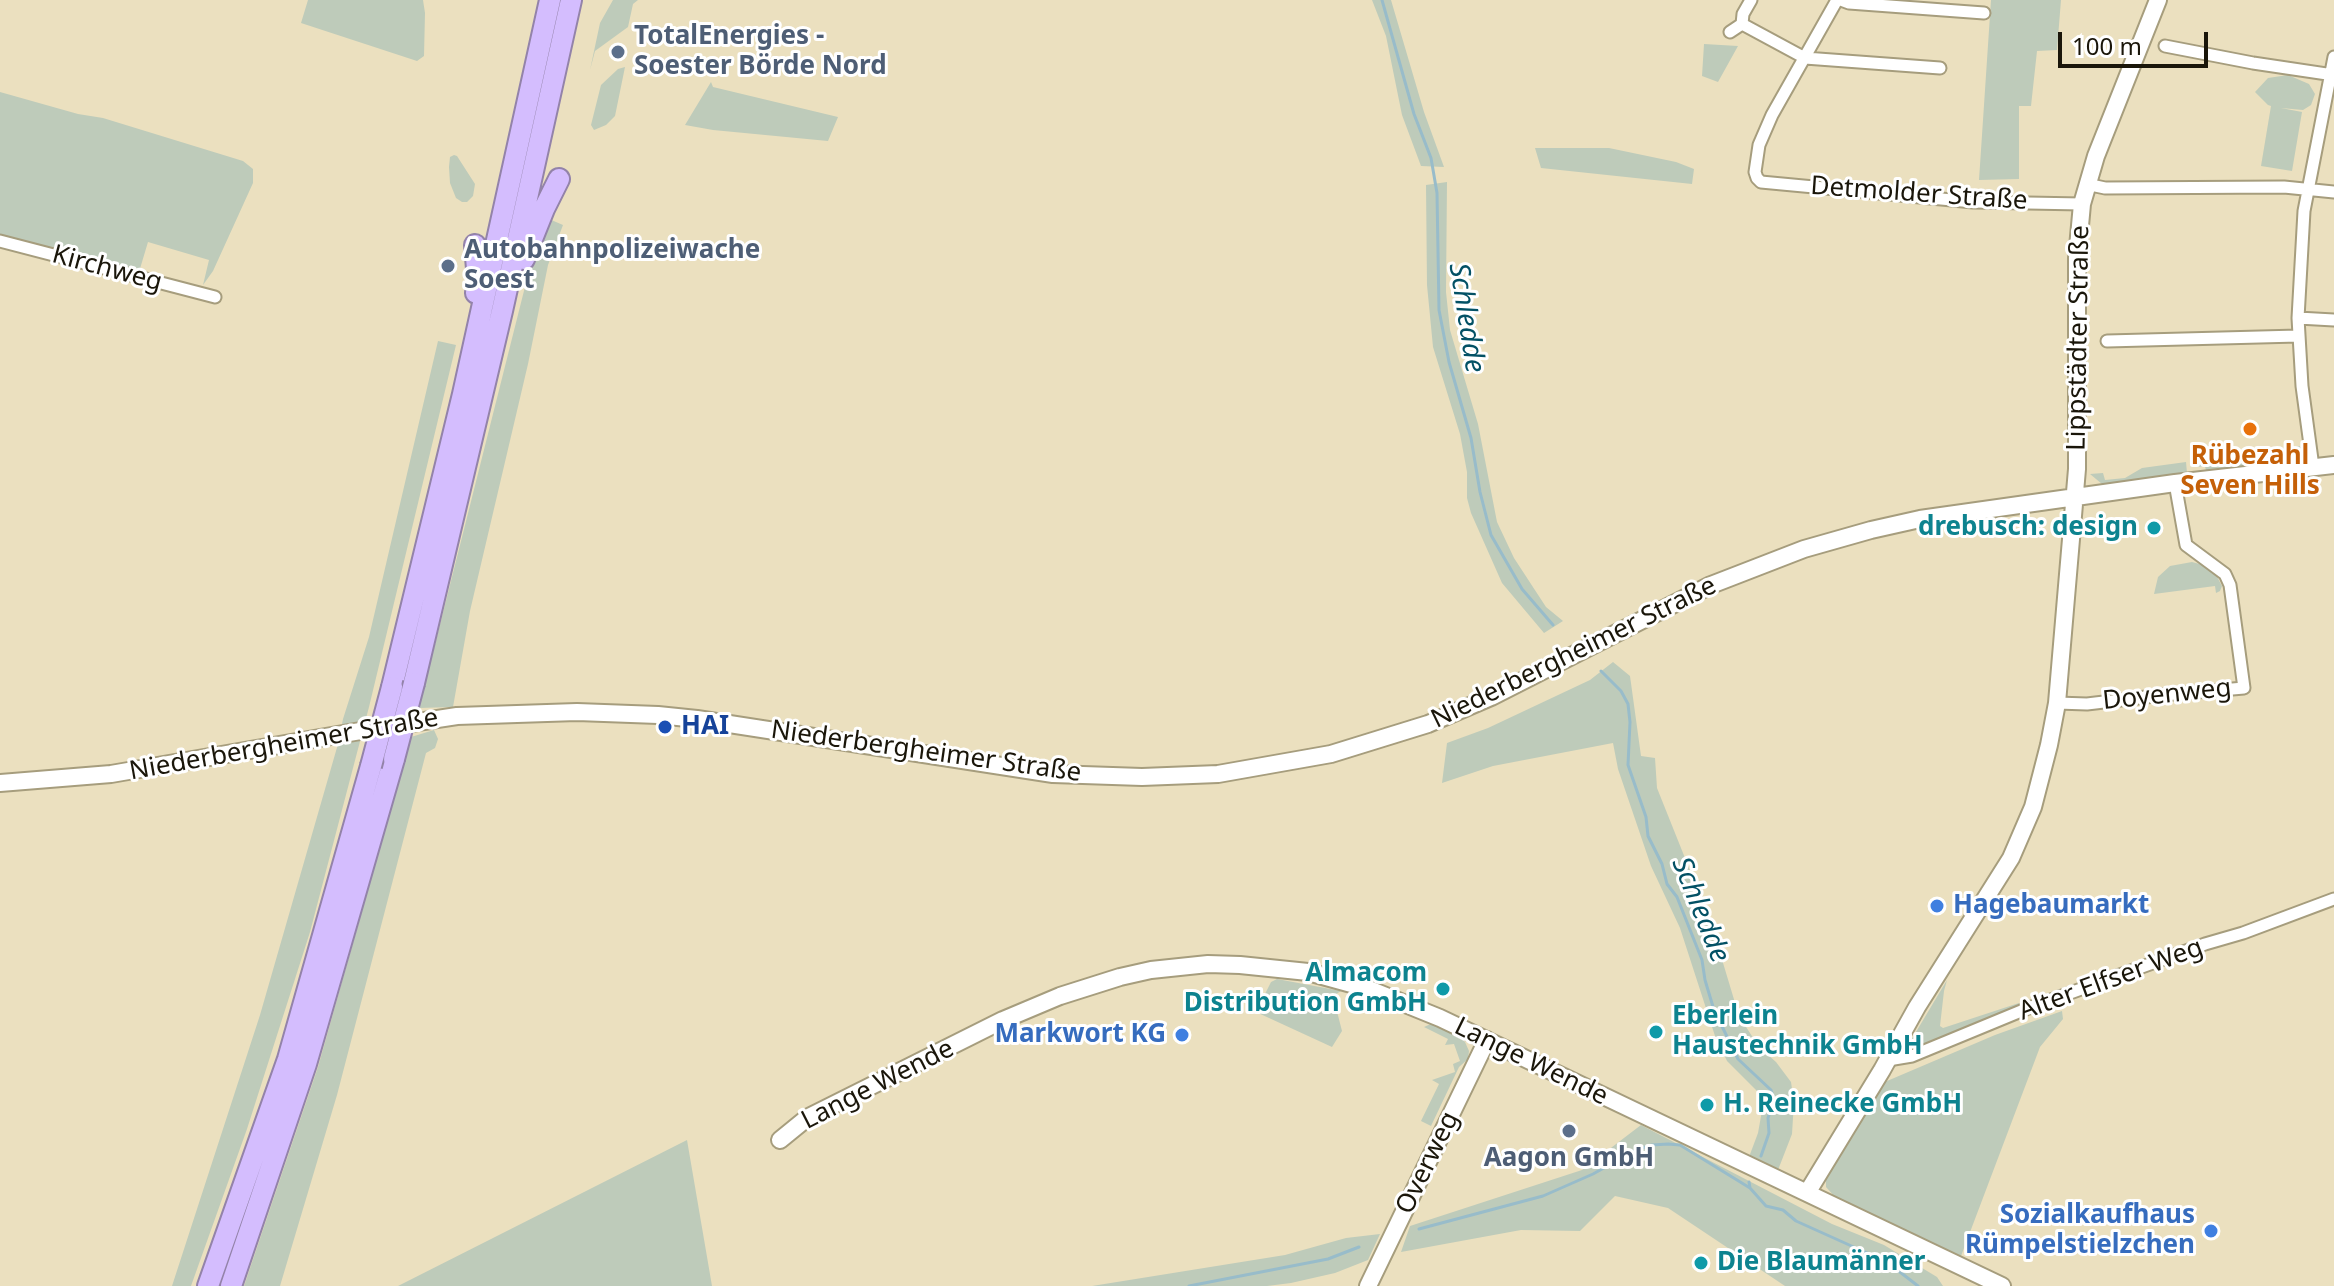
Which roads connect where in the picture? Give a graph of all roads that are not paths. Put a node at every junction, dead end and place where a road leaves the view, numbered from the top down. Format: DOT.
graph roads {
  1 [pos="550,0"];
  2 [pos="571,0"];
  3 [pos="1751,0"];
  4 [pos="1839,0"];
  5 [pos="2158,0"];
  6 [pos="1984,13"];
  7 [pos="1742,24"];
  8 [pos="1730,32"];
  9 [pos="2165,46"];
  10 [pos="2334,57"];
  11 [pos="1805,58"];
  12 [pos="1940,68"];
  13 [pos="2332,75"];
  14 [pos="559,179"];
  15 [pos="2086,184"];
  16 [pos="2308,189"];
  17 [pos="2334,192"];
  18 [pos="2082,204"];
  19 [pos="0,241"];
  20 [pos="475,245"];
  21 [pos="215,297"];
  22 [pos="487,307"];
  23 [pos="2298,318"];
  24 [pos="2334,320"];
  25 [pos="2298,336"];
  26 [pos="2107,341"];
  27 [pos="475,368"];
  28 [pos="2334,465"];
  29 [pos="2313,467"];
  30 [pos="2175,483"];
  31 [pos="2074,498"];
  32 [pos="2057,703"];
  33 [pos="0,783"];
  34 [pos="2334,899"];
  35 [pos="1487,1040"];
  36 [pos="1888,1060"];
  37 [pos="780,1140"];
  38 [pos="1807,1193"];
  39 [pos="208,1286"];
  40 [pos="231,1286"];
  41 [pos="1368,1286"];
  42 [pos="2002,1286"];
  1 -- 22 [label="highway"];
  2 -- 22 [label="highway"];
  3 -- 7 [label="street"];
  4 -- 6 [label="street"];
  4 -- 11 [label="street"];
  5 -- 15 [label="main road, Lippstädter Straße"];
  7 -- 8 [label="street"];
  7 -- 11 [label="street"];
  9 -- 13 [label="street"];
  10 -- 13 [label="street"];
  11 -- 12 [label="street"];
  11 -- 18 [label="street, Detmolder Straße"];
  13 -- 16 [label="street"];
  14 -- 22 [label="highway"];
  15 -- 16 [label="street"];
  15 -- 18 [label="main road, Lippstädter Straße"];
  16 -- 17 [label="street"];
  16 -- 23 [label="street"];
  18 -- 31 [label="main road, Lippstädter Straße"];
  19 -- 21 [label="street, Kirchweg"];
  20 -- 22 [label="highway"];
  22 -- 27 [label="highway"];
  22 -- 27 [label="highway"];
  23 -- 24 [label="street"];
  23 -- 25 [label="street"];
  25 -- 26 [label="street"];
  25 -- 29 [label="street"];
  27 -- 39 [label="highway, bridge"];
  27 -- 40 [label="highway, bridge"];
  28 -- 29 [label="main road, Niederbergheimer Straße"];
  29 -- 30 [label="main road, Niederbergheimer Straße"];
  30 -- 31 [label="main road, Niederbergheimer Straße"];
  30 -- 32 [label="street, Doyenweg"];
  31 -- 32 [label="main road, Lippstädter Straße"];
  31 -- 33 [label="main road, Niederbergheimer Straße"];
  32 -- 36 [label="main road, Lippstädter Straße"];
  34 -- 36 [label="street, Alter Elfser Weg"];
  35 -- 37 [label="main road, Lange Wende"];
  35 -- 38 [label="main road, Lange Wende"];
  35 -- 41 [label="main road, Overweg"];
  36 -- 38 [label="main road, Lippstädter Straße"];
  38 -- 42 [label="main road, Lange Wende"];
}
